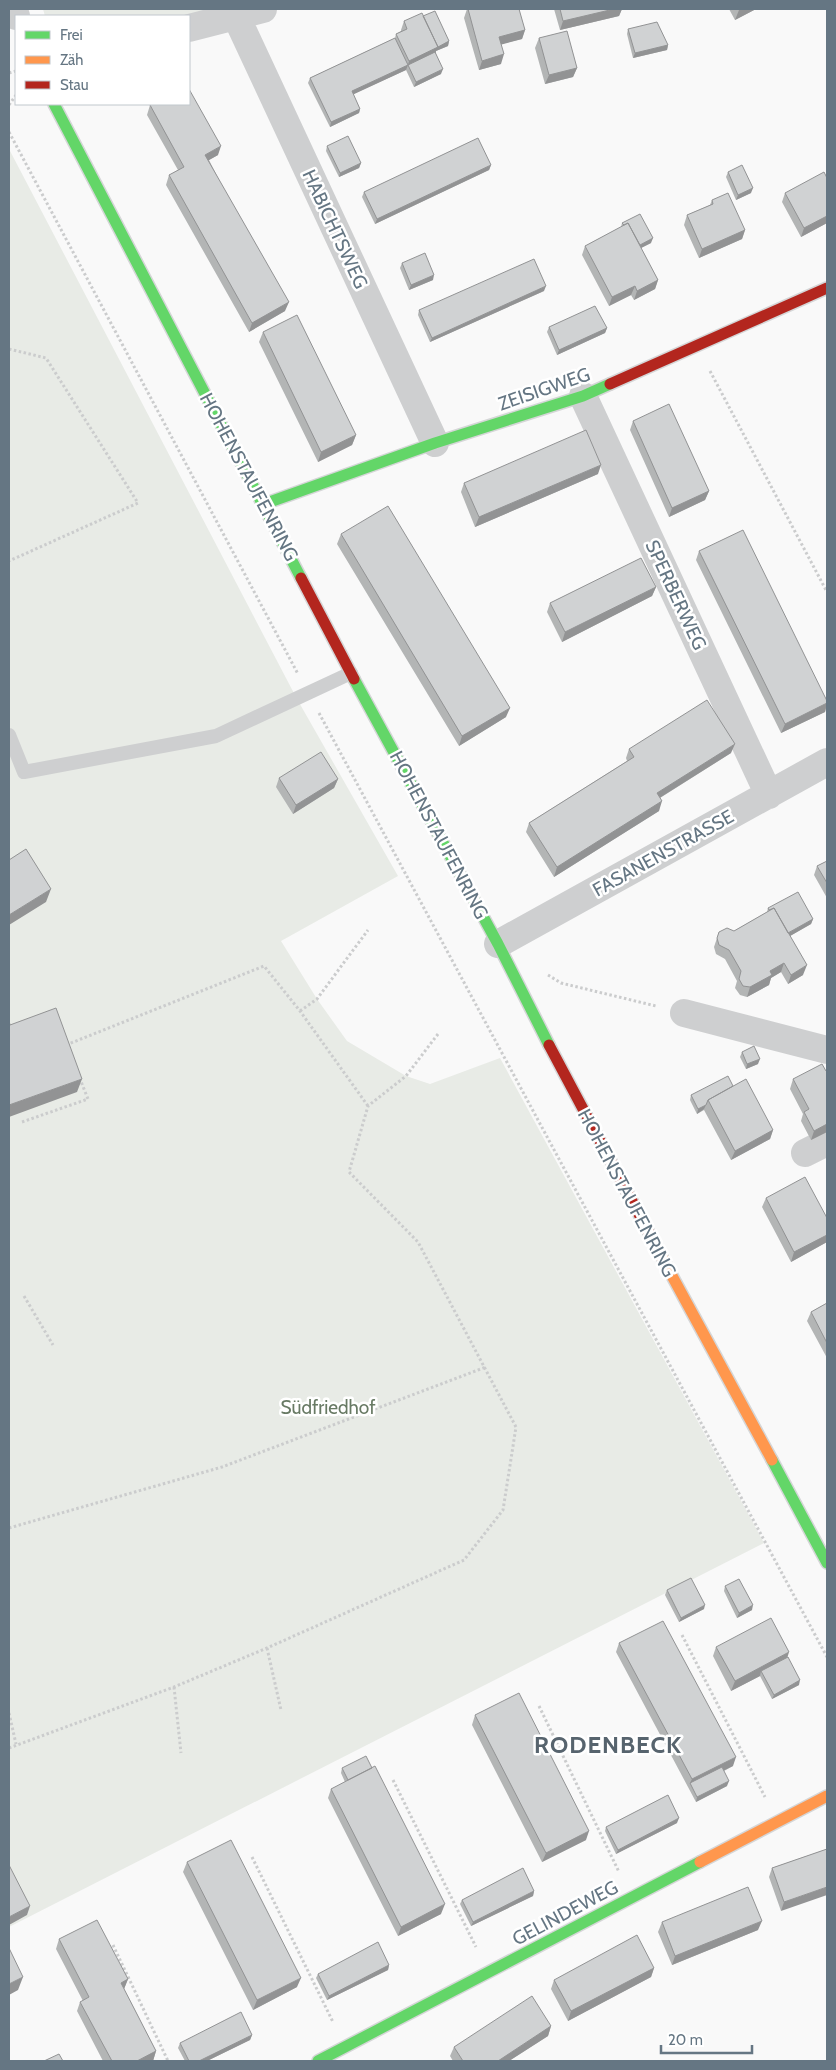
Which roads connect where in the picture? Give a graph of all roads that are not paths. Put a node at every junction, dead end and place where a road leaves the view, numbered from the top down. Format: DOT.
graph roads {
  1 [pos="263,9"];
  2 [pos="236,16"];
  3 [pos="190,28"];
  4 [pos="55,105"];
  5 [pos="827,288"];
  6 [pos="583,396"];
  7 [pos="435,443"];
  8 [pos="264,504"];
  9 [pos="351,673"];
  10 [pos="9,735"];
  11 [pos="827,762"];
  12 [pos="769,795"];
  13 [pos="498,944"];
  14 [pos="684,1013"];
  15 [pos="827,1050"];
  16 [pos="827,1563"];
  17 [pos="827,1796"];
  18 [pos="318,2061"];
  1 -- 2 [label="street"];
  2 -- 3 [label="street"];
  2 -- 7 [label="street, HABICHTSWEG"];
  4 -- 8 [label="street, HOHENSTAUFENRING"];
  5 -- 6 [label="street, ZEISIGWEG"];
  6 -- 7 [label="street, ZEISIGWEG"];
  6 -- 12 [label="street, SPERBERWEG"];
  7 -- 8 [label="street, ZEISIGWEG"];
  8 -- 9 [label="street, HOHENSTAUFENRING"];
  9 -- 10 [label="lane"];
  9 -- 13 [label="street, HOHENSTAUFENRING"];
  11 -- 12 [label="street, FASANENSTRASSE"];
  12 -- 13 [label="street, FASANENSTRASSE"];
  13 -- 16 [label="street, HOHENSTAUFENRING"];
  14 -- 15 [label="street"];
  17 -- 18 [label="street, GELINDEWEG"];
}
